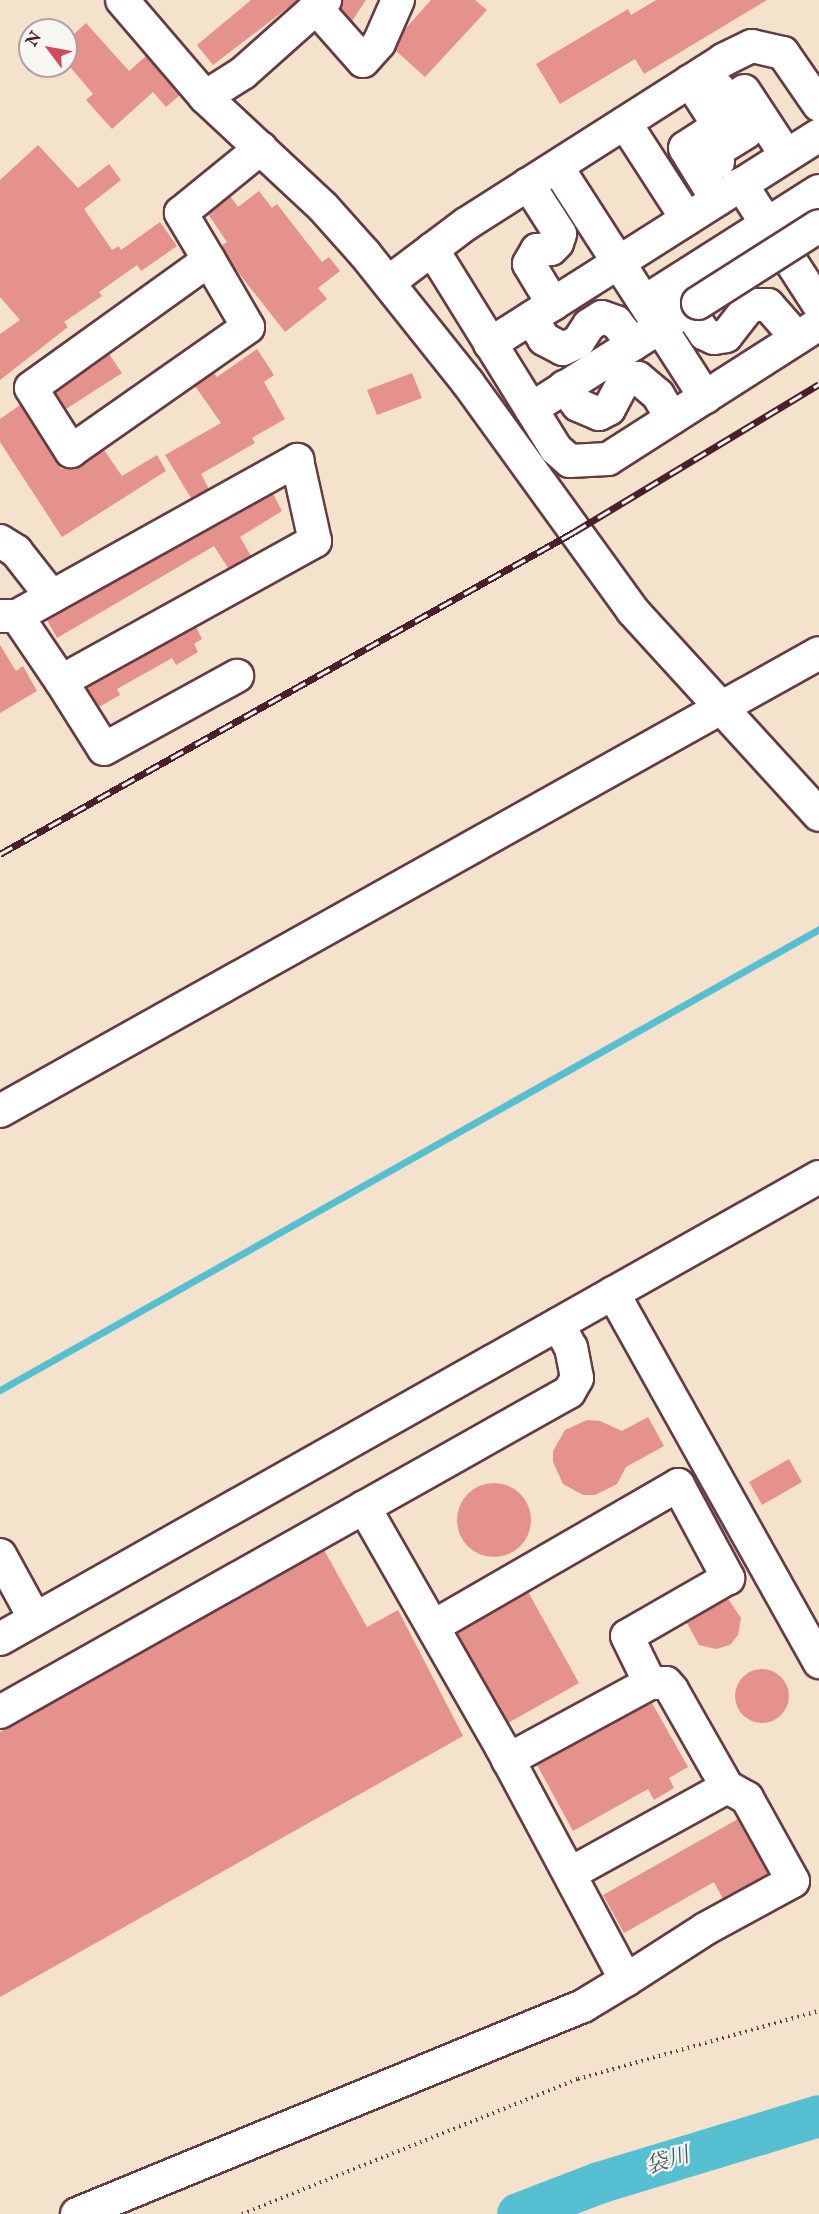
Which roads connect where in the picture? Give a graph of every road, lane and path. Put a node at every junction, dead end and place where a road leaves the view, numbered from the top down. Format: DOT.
graph roads {
  1 [pos="122,0"];
  2 [pos="398,0"];
  3 [pos="321,5"];
  4 [pos="707,71"];
  5 [pos="206,97"];
  6 [pos="819,105"];
  7 [pos="625,123"];
  8 [pos="819,135"];
  9 [pos="261,148"];
  10 [pos="786,155"];
  11 [pos="557,166"];
  12 [pos="528,184"];
  13 [pos="731,190"];
  14 [pos="819,191"];
  15 [pos="687,219"];
  16 [pos="767,224"];
  17 [pos="819,226"];
  18 [pos="432,249"];
  19 [pos="209,260"];
  20 [pos="618,262"];
  21 [pos="388,282"];
  22 [pos="819,305"];
  23 [pos="693,306"];
  24 [pos="542,311"];
  25 [pos="652,314"];
  26 [pos="808,331"];
  27 [pos="490,344"];
  28 [pos="633,344"];
  29 [pos="564,387"];
  30 [pos="705,397"];
  31 [pos="531,409"];
  32 [pos="672,418"];
  33 [pos="0,541"];
  34 [pos="52,597"];
  35 [pos="9,616"];
  36 [pos="819,653"];
  37 [pos="237,676"];
  38 [pos="61,681"];
  39 [pos="719,710"];
  40 [pos="819,815"];
  41 [pos="0,1111"];
  42 [pos="819,1177"];
  43 [pos="612,1293"];
  44 [pos="558,1324"];
  45 [pos="364,1507"];
  46 [pos="0,1555"];
  47 [pos="35,1619"];
  48 [pos="434,1626"];
  49 [pos="0,1640"];
  50 [pos="819,1662"];
  51 [pos="650,1683"];
  52 [pos="0,1712"];
  53 [pos="508,1760"];
  54 [pos="727,1787"];
  55 [pos="571,1873"];
  56 [pos="626,1980"];
  57 [pos="819,2011"];
  58 [pos="77,2214"];
  59 [pos="242,2214"];
  1 -- 5 [label="street"];
  2 -- 3 [label="street"];
  3 -- 5 [label="street"];
  4 -- 6 [label="street"];
  4 -- 7 [label="street"];
  4 -- 10 [label="street"];
  4 -- 13 [label="street"];
  5 -- 9 [label="street"];
  7 -- 11 [label="street"];
  7 -- 15 [label="street"];
  8 -- 10 [label="street"];
  9 -- 19 [label="street"];
  9 -- 21 [label="street"];
  10 -- 13 [label="street"];
  11 -- 12 [label="street"];
  11 -- 20 [label="street"];
  12 -- 18 [label="street"];
  12 -- 24 [label="street"];
  13 -- 15 [label="street"];
  13 -- 16 [label="street"];
  14 -- 16 [label="street"];
  15 -- 20 [label="street"];
  16 -- 22 [label="street"];
  16 -- 25 [label="street"];
  17 -- 23 [label="street, bridge"];
  18 -- 21 [label="street"];
  18 -- 27 [label="street"];
  19 -- 19 [label="street"];
  20 -- 24 [label="street"];
  20 -- 25 [label="street"];
  21 -- 39 [label="street"];
  23 -- 25 [label="street"];
  23 -- 26 [label="street"];
  24 -- 27 [label="street"];
  24 -- 28 [label="street"];
  25 -- 28 [label="street"];
  25 -- 30 [label="street"];
  26 -- 30 [label="street"];
  27 -- 31 [label="street"];
  28 -- 29 [label="street"];
  29 -- 31 [label="street"];
  29 -- 32 [label="street"];
  30 -- 32 [label="street"];
  31 -- 32 [label="street"];
  33 -- 34 [label="street"];
  34 -- 35 [label="street"];
  34 -- 38 [label="street"];
  35 -- 38 [label="street"];
  36 -- 39 [label="street"];
  37 -- 38 [label="street"];
  39 -- 40 [label="street"];
  39 -- 41 [label="street"];
  42 -- 43 [label="street"];
  43 -- 44 [label="street"];
  43 -- 50 [label="street"];
  44 -- 45 [label="street"];
  44 -- 47 [label="street"];
  45 -- 48 [label="street"];
  45 -- 52 [label="street"];
  46 -- 47 [label="street"];
  47 -- 49 [label="street"];
  48 -- 51 [label="street"];
  48 -- 53 [label="street"];
  51 -- 53 [label="street"];
  51 -- 54 [label="street"];
  53 -- 55 [label="street"];
  54 -- 55 [label="street"];
  54 -- 56 [label="street"];
  55 -- 56 [label="street"];
  56 -- 58 [label="street"];
  57 -- 59 [label="path"];
}
